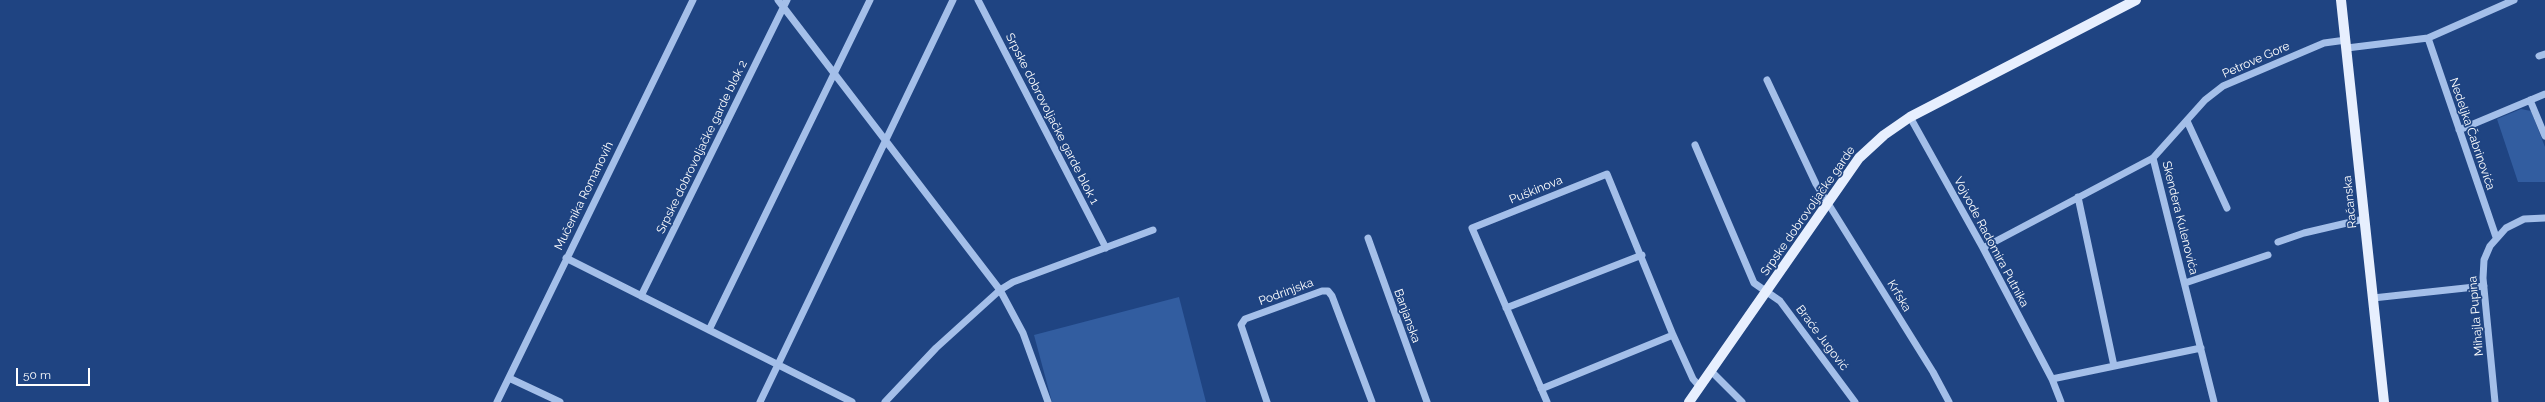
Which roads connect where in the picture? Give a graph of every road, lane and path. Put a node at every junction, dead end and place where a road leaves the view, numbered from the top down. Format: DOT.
graph roads {
  1 [pos="693,0"];
  2 [pos="778,0"];
  3 [pos="787,0"];
  4 [pos="870,0"];
  5 [pos="953,0"];
  6 [pos="978,0"];
  7 [pos="2136,0"];
  8 [pos="2341,0"];
  9 [pos="2514,0"];
  10 [pos="784,7"];
  11 [pos="2428,38"];
  12 [pos="2346,44"];
  13 [pos="835,73"];
  14 [pos="1767,80"];
  15 [pos="2545,94"];
  16 [pos="2530,100"];
  17 [pos="1910,117"];
  18 [pos="2187,121"];
  19 [pos="2459,130"];
  20 [pos="2545,136"];
  21 [pos="886,138"];
  22 [pos="1695,145"];
  23 [pos="2153,158"];
  24 [pos="2078,197"];
  25 [pos="1828,203"];
  26 [pos="2227,208"];
  27 [pos="2545,218"];
  28 [pos="2364,219"];
  29 [pos="1153,230"];
  30 [pos="2496,237"];
  31 [pos="1368,238"];
  32 [pos="2278,242"];
  33 [pos="1106,248"];
  34 [pos="1983,248"];
  35 [pos="1642,255"];
  36 [pos="2268,255"];
  37 [pos="566,258"];
  38 [pos="2184,283"];
  39 [pos="2484,286"];
  40 [pos="1000,290"];
  41 [pos="1766,292"];
  42 [pos="641,296"];
  43 [pos="2373,298"];
  44 [pos="1506,308"];
  45 [pos="709,330"];
  46 [pos="1673,335"];
  47 [pos="2201,348"];
  48 [pos="777,365"];
  49 [pos="2114,366"];
  50 [pos="1711,371"];
  51 [pos="509,378"];
  52 [pos="2052,379"];
  53 [pos="1700,387"];
  54 [pos="1541,389"];
  55 [pos="497,402"];
  56 [pos="560,402"];
  57 [pos="760,402"];
  58 [pos="852,402"];
  59 [pos="885,402"];
  60 [pos="1048,402"];
  61 [pos="1267,402"];
  62 [pos="1372,402"];
  63 [pos="1427,402"];
  64 [pos="1547,402"];
  65 [pos="1689,402"];
  66 [pos="1742,402"];
  67 [pos="1855,402"];
  68 [pos="1948,402"];
  69 [pos="2061,402"];
  70 [pos="2214,402"];
  71 [pos="2384,402"];
  72 [pos="2495,402"];
  1 -- 37 [label="street, Mučenika Romanovih"];
  2 -- 10 [label="street"];
  3 -- 10 [label="street"];
  4 -- 13 [label="street"];
  5 -- 21 [label="street"];
  6 -- 33 [label="street, Srpske dobrovoljačke garde blok 1"];
  7 -- 17 [label="main road, Srpske dobrovoljačke garde"];
  8 -- 12 [label="main road, Račanska"];
  9 -- 11 [label="street, Petrove Gore"];
  10 -- 13 [label="street"];
  10 -- 42 [label="street, Srpske dobrovoljačke garde blok 2"];
  11 -- 12 [label="street, Petrove Gore"];
  11 -- 19 [label="street, Nedeljka Čabrinovića"];
  12 -- 18 [label="street, Petrove Gore"];
  12 -- 28 [label="main road, Račanska"];
  13 -- 21 [label="street"];
  13 -- 45 [label="street"];
  14 -- 25 [label="street, Krfska"];
  15 -- 16 [label="street"];
  16 -- 19 [label="street"];
  16 -- 20 [label="street"];
  17 -- 25 [label="main road, Srpske dobrovoljačke garde"];
  17 -- 34 [label="street, Vojvode Radomira Putnika"];
  18 -- 23 [label="street, Petrove Gore"];
  18 -- 26 [label="street"];
  19 -- 30 [label="street, Nedeljka Čabrinovića"];
  21 -- 40 [label="street"];
  21 -- 48 [label="street"];
  22 -- 41 [label="street, Braće Jugović"];
  23 -- 24 [label="street, Petrove Gore"];
  23 -- 38 [label="street, Skendera Kulenovića"];
  24 -- 34 [label="street, Petrove Gore"];
  24 -- 49 [label="street"];
  25 -- 41 [label="main road, Srpske dobrovoljačke garde"];
  25 -- 68 [label="street, Krfska"];
  27 -- 30 [label="street, Mihajla Pupina"];
  28 -- 32 [label="street"];
  28 -- 43 [label="main road, Račanska"];
  29 -- 33 [label="street"];
  30 -- 39 [label="street, Mihajla Pupina"];
  31 -- 63 [label="street, Banjanska"];
  33 -- 40 [label="street"];
  34 -- 52 [label="street, Vojvode Radomira Putnika"];
  35 -- 44 [label="street"];
  35 -- 44 [label="street, Puškinova"];
  35 -- 46 [label="street, Puškinova"];
  36 -- 38 [label="street, Skendera Kulenovića"];
  37 -- 42 [label="street"];
  37 -- 51 [label="street, Mučenika Romanovih"];
  38 -- 47 [label="street, Skendera Kulenovića"];
  39 -- 43 [label="street"];
  39 -- 72 [label="street, Mihajla Pupina"];
  40 -- 59 [label="street"];
  40 -- 60 [label="street"];
  41 -- 50 [label="main road, Srpske dobrovoljačke garde"];
  41 -- 67 [label="street, Braće Jugović"];
  42 -- 45 [label="street"];
  43 -- 71 [label="main road, Račanska"];
  44 -- 54 [label="street, Puškinova"];
  45 -- 48 [label="street"];
  46 -- 53 [label="street, Puškinova"];
  46 -- 54 [label="street"];
  47 -- 49 [label="street"];
  47 -- 70 [label="street, Skendera Kulenovića"];
  48 -- 57 [label="street"];
  48 -- 58 [label="street"];
  49 -- 52 [label="street"];
  50 -- 53 [label="main road, Srpske dobrovoljačke garde"];
  50 -- 66 [label="street"];
  51 -- 55 [label="street, Mučenika Romanovih"];
  51 -- 56 [label="street"];
  52 -- 69 [label="street, Vojvode Radomira Putnika"];
  53 -- 65 [label="main road, Srpske dobrovoljačke garde"];
  54 -- 64 [label="street, Puškinova"];
  61 -- 62 [label="street, Podrinjska"];
}
